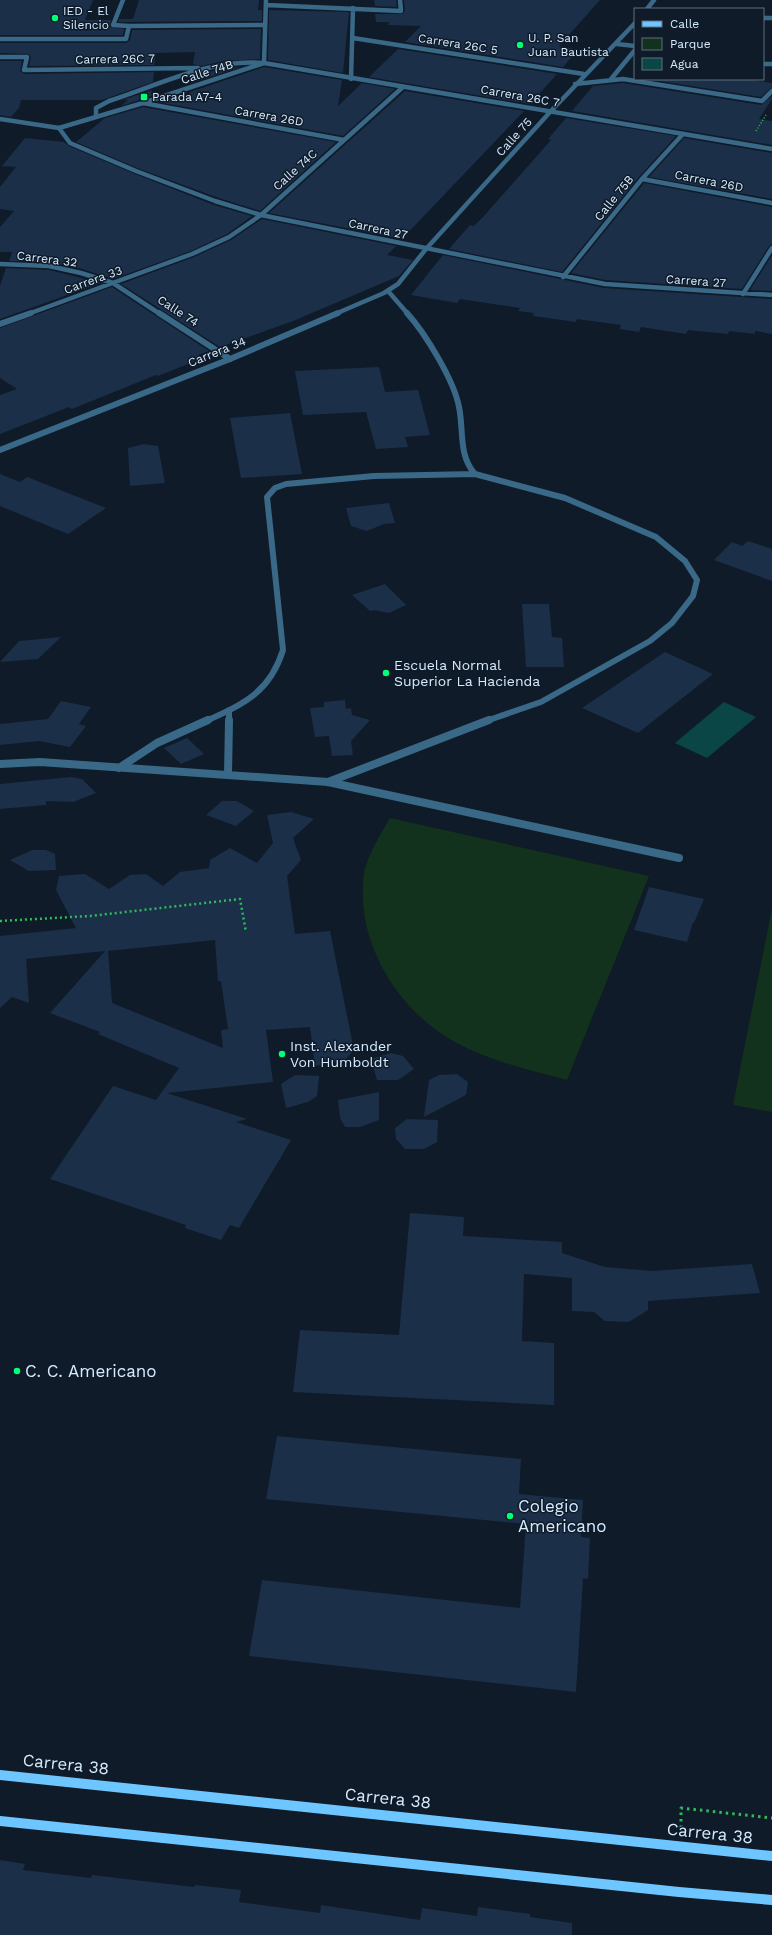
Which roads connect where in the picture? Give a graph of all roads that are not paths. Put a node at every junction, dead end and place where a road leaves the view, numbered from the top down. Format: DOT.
graph roads {
  1 [pos="123,0"];
  2 [pos="400,0"];
  3 [pos="654,0"];
  4 [pos="266,2"];
  5 [pos="353,8"];
  6 [pos="648,8"];
  7 [pos="265,25"];
  8 [pos="129,26"];
  9 [pos="633,27"];
  10 [pos="353,38"];
  11 [pos="0,39"];
  12 [pos="617,44"];
  13 [pos="634,46"];
  14 [pos="634,51"];
  15 [pos="0,57"];
  16 [pos="264,64"];
  17 [pos="207,68"];
  18 [pos="584,74"];
  19 [pos="351,79"];
  20 [pos="612,79"];
  21 [pos="575,84"];
  22 [pos="403,87"];
  23 [pos="772,91"];
  24 [pos="143,103"];
  25 [pos="551,111"];
  26 [pos="96,117"];
  27 [pos="0,119"];
  28 [pos="59,128"];
  29 [pos="683,134"];
  30 [pos="344,140"];
  31 [pos="772,149"];
  32 [pos="642,179"];
  33 [pos="772,203"];
  34 [pos="261,215"];
  35 [pos="772,248"];
  36 [pos="426,249"];
  37 [pos="192,254"];
  38 [pos="0,264"];
  39 [pos="563,277"];
  40 [pos="113,283"];
  41 [pos="388,291"];
  42 [pos="742,294"];
  43 [pos="772,295"];
  44 [pos="0,324"];
  45 [pos="230,359"];
  46 [pos="0,450"];
  47 [pos="475,474"];
  48 [pos="229,710"];
  49 [pos="0,764"];
  50 [pos="119,768"];
  51 [pos="228,775"];
  52 [pos="328,782"];
  53 [pos="679,858"];
  54 [pos="0,1775"];
  55 [pos="0,1821"];
  56 [pos="772,1856"];
  57 [pos="772,1900"];
  1 -- 8 [label="street"];
  2 -- 5 [label="street"];
  3 -- 6 [label="street"];
  4 -- 5 [label="street"];
  4 -- 7 [label="street"];
  5 -- 10 [label="street"];
  7 -- 8 [label="street"];
  7 -- 16 [label="street"];
  8 -- 11 [label="street"];
  9 -- 12 [label="street, Calle 75"];
  10 -- 18 [label="street, Carrera 26C 5"];
  10 -- 19 [label="street"];
  12 -- 13 [label="street"];
  12 -- 18 [label="street, Calle 75"];
  14 -- 20 [label="street"];
  15 -- 17 [label="street, Carrera 26C 7"];
  16 -- 17 [label="street, Calle 74B"];
  16 -- 19 [label="street, Carrera 26C 7"];
  16 -- 24 [label="street, Calle 74B"];
  17 -- 26 [label="street, Calle 74B"];
  18 -- 21 [label="street, Calle 75"];
  19 -- 22 [label="street, Carrera 26C 7"];
  20 -- 21 [label="street"];
  20 -- 23 [label="street"];
  21 -- 25 [label="street, Calle 75"];
  22 -- 25 [label="street, Carrera 26C 7"];
  22 -- 30 [label="street, Calle 74C"];
  24 -- 26 [label="street, Calle 74B"];
  24 -- 30 [label="street, Carrera 26D"];
  25 -- 29 [label="street, Carrera 26C 7"];
  25 -- 36 [label="street, Calle 75"];
  26 -- 28 [label="street, Calle 74B"];
  27 -- 28 [label="street"];
  28 -- 34 [label="street, Carrera 27"];
  29 -- 31 [label="street, Carrera 26C 7"];
  29 -- 32 [label="street, Calle 75B"];
  30 -- 34 [label="street, Calle 74C"];
  32 -- 33 [label="street, Carrera 26D"];
  32 -- 39 [label="street, Calle 75B"];
  34 -- 36 [label="street, Carrera 27"];
  34 -- 37 [label="street, Calle 74C"];
  35 -- 42 [label="street"];
  36 -- 39 [label="street, Carrera 27"];
  36 -- 41 [label="street, Carrera 34"];
  37 -- 40 [label="street, Carrera 33"];
  38 -- 40 [label="street, Carrera 32"];
  39 -- 42 [label="street, Carrera 27"];
  40 -- 44 [label="street, Carrera 33"];
  40 -- 45 [label="street, Calle 74"];
  41 -- 45 [label="street, Carrera 34"];
  41 -- 47 [label="street"];
  42 -- 43 [label="street, Carrera 27"];
  45 -- 46 [label="street, Carrera 34"];
  47 -- 48 [label="street"];
  47 -- 52 [label="street"];
  48 -- 50 [label="street"];
  48 -- 51 [label="street"];
  49 -- 50 [label="street"];
  50 -- 51 [label="street"];
  51 -- 52 [label="street"];
  52 -- 53 [label="street"];
  54 -- 56 [label="main road, Carrera 38"];
  55 -- 57 [label="main road"];
}
